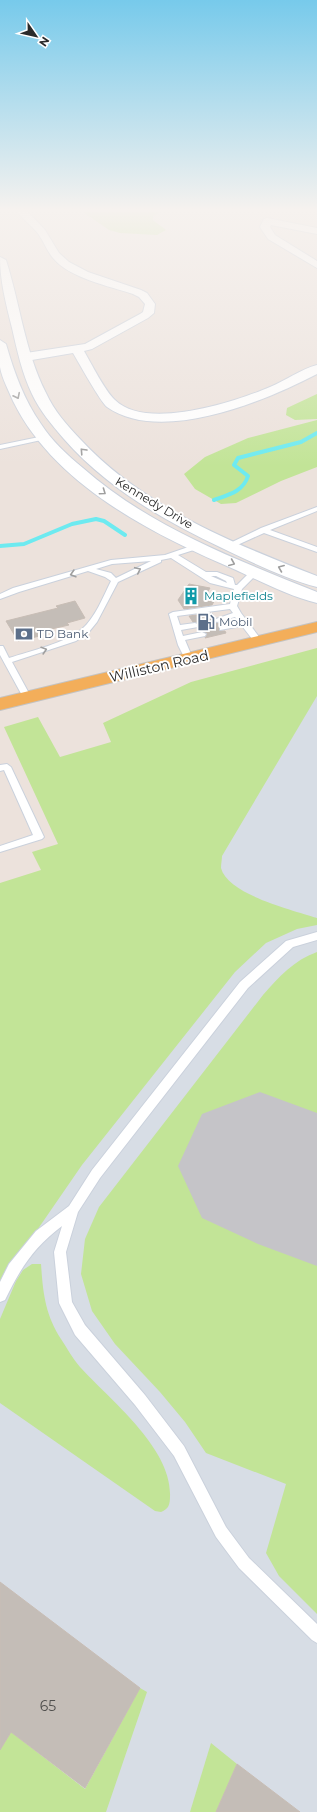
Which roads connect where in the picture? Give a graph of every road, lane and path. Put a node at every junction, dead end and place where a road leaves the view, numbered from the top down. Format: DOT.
graph roads {
  1 [pos="10,297"];
  2 [pos="144,297"];
  3 [pos="0,344"];
  4 [pos="78,350"];
  5 [pos="26,357"];
  6 [pos="2,360"];
  7 [pos="317,369"];
  8 [pos="44,438"];
  9 [pos="0,447"];
  10 [pos="317,508"];
  11 [pos="264,530"];
  12 [pos="230,545"];
  13 [pos="197,546"];
  14 [pos="317,550"];
  15 [pos="169,556"];
  16 [pos="88,569"];
  17 [pos="255,572"];
  18 [pos="114,581"];
  19 [pos="317,582"];
  20 [pos="234,587"];
  21 [pos="0,597"];
  22 [pos="317,598"];
  23 [pos="233,606"];
  24 [pos="237,614"];
  25 [pos="217,620"];
  26 [pos="244,623"];
  27 [pos="195,625"];
  28 [pos="317,627"];
  29 [pos="176,628"];
  30 [pos="223,628"];
  31 [pos="202,634"];
  32 [pos="180,639"];
  33 [pos="260,642"];
  34 [pos="0,648"];
  35 [pos="189,658"];
  36 [pos="7,661"];
  37 [pos="28,697"];
  38 [pos="0,704"];
  39 [pos="0,768"];
  40 [pos="0,849"];
  41 [pos="317,936"];
  42 [pos="74,1210"];
  43 [pos="0,1296"];
  44 [pos="317,1635"];
  1 -- 5 [label="main road, Kennedy Drive"];
  2 -- 4 [label="street"];
  3 -- 6 [label="main road, Kennedy Drive"];
  4 -- 5 [label="street"];
  4 -- 7 [label="street"];
  5 -- 6 [label="main road"];
  12 -- 5 [label="main road, Kennedy Drive, one-way"];
  6 -- 8 [label="main road, Kennedy Drive, one-way"];
  8 -- 9 [label="lane"];
  8 -- 13 [label="main road, Kennedy Drive, one-way"];
  10 -- 11 [label="lane"];
  11 -- 12 [label="lane"];
  11 -- 14 [label="lane"];
  12 -- 13 [label="main road"];
  19 -- 12 [label="main road, Kennedy Drive, one-way"];
  13 -- 15 [label="lane"];
  13 -- 17 [label="main road, Kennedy Drive, one-way"];
  15 -- 16 [label="lane"];
  18 -- 15 [label="lane, one-way"];
  15 -- 20 [label="lane"];
  16 -- 18 [label="lane"];
  16 -- 21 [label="lane, one-way"];
  17 -- 20 [label="lane"];
  17 -- 22 [label="main road, Kennedy Drive"];
  36 -- 18 [label="lane, one-way"];
  20 -- 23 [label="lane"];
  23 -- 24 [label="lane"];
  23 -- 29 [label="lane"];
  24 -- 25 [label="lane"];
  24 -- 26 [label="lane"];
  26 -- 30 [label="lane"];
  26 -- 33 [label="lane"];
  27 -- 29 [label="lane"];
  28 -- 33 [label="main road, Williston Road"];
  29 -- 32 [label="lane"];
  31 -- 32 [label="lane"];
  32 -- 35 [label="lane"];
  33 -- 35 [label="main road, Williston Road"];
  34 -- 36 [label="lane"];
  35 -- 37 [label="main road, Williston Road"];
  36 -- 37 [label="lane"];
  37 -- 38 [label="main road, Williston Road"];
  39 -- 40 [label="lane"];
  41 -- 42 [label="lane"];
  42 -- 43 [label="lane"];
  42 -- 44 [label="lane"];
}
